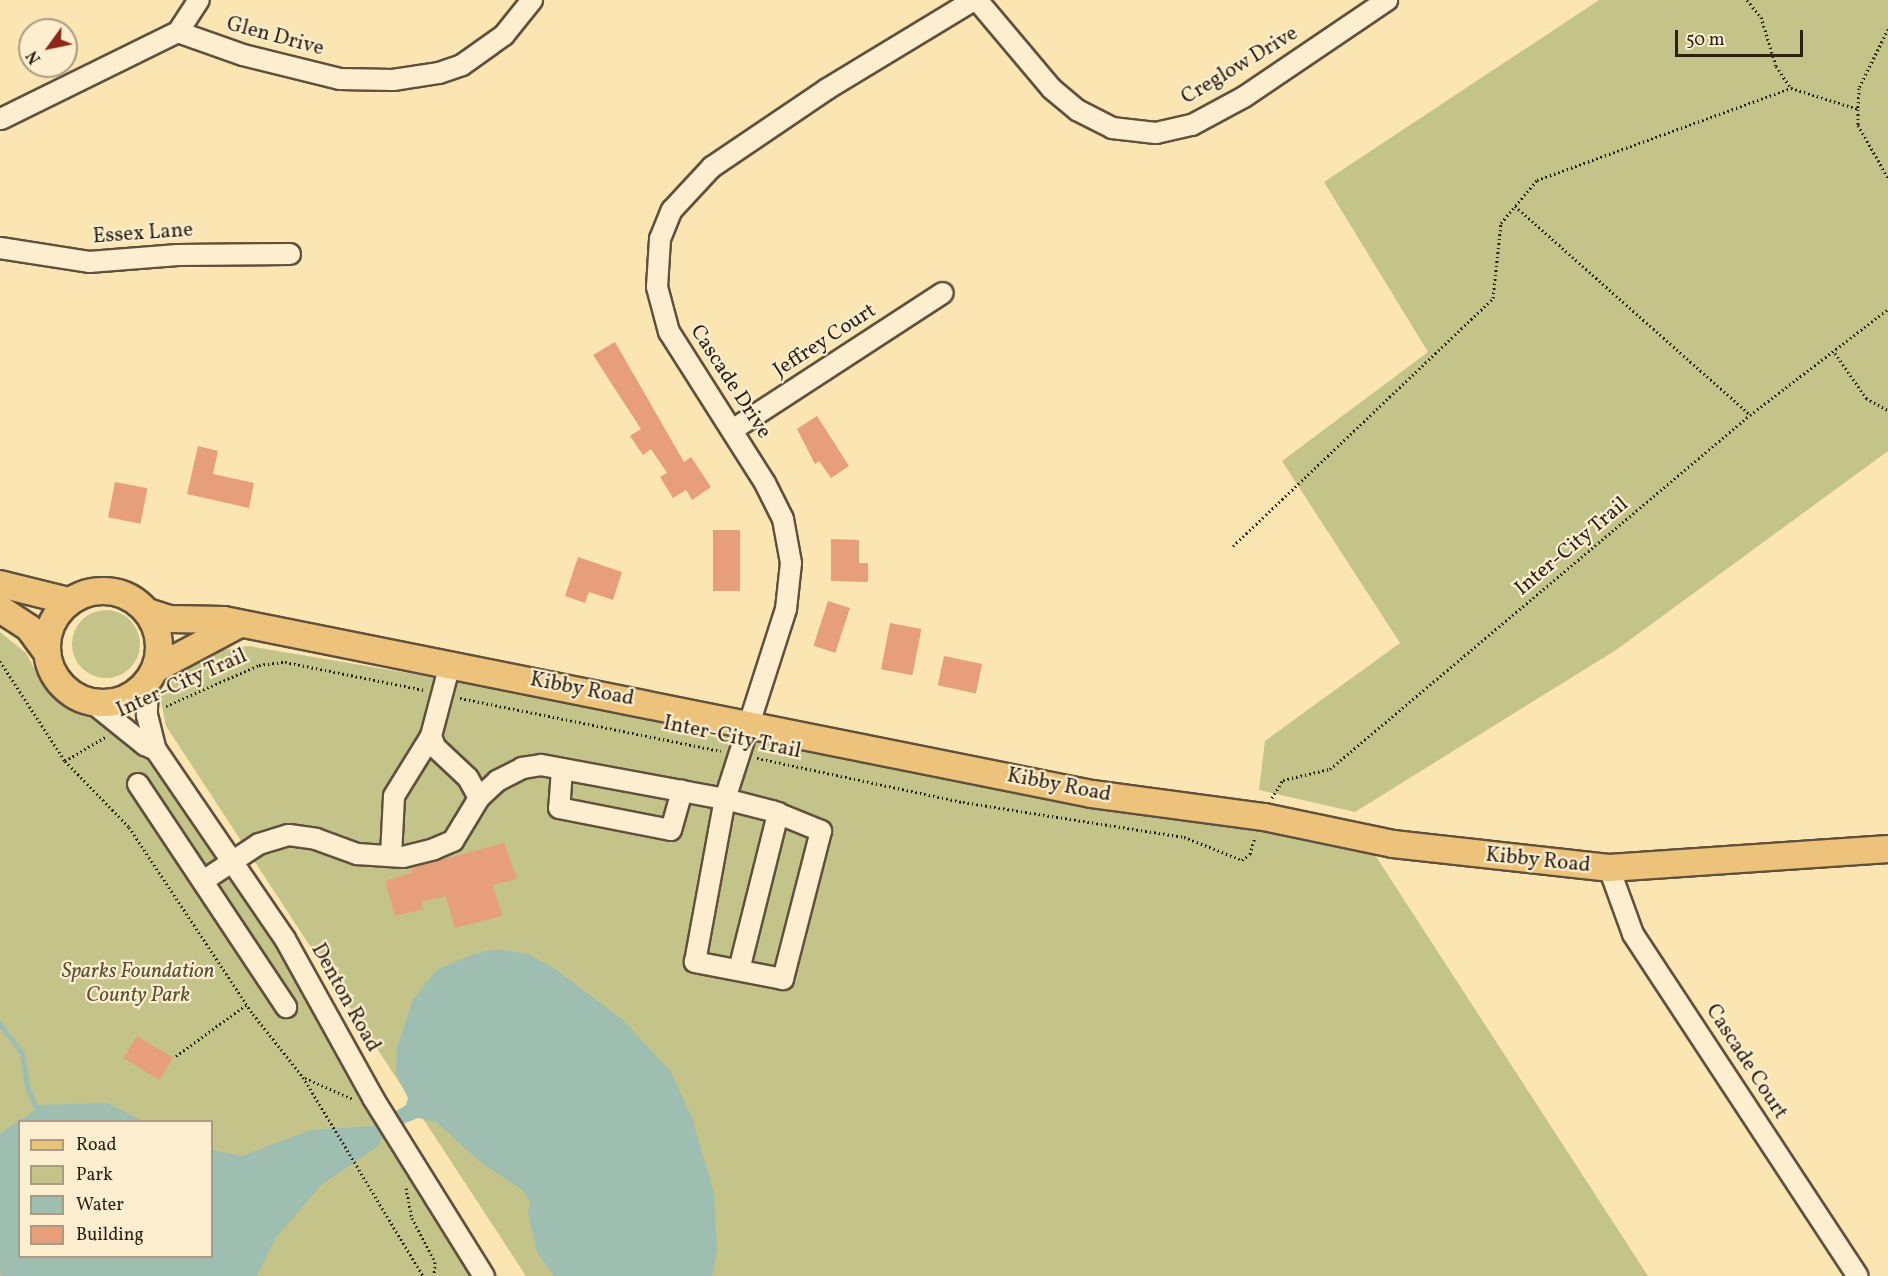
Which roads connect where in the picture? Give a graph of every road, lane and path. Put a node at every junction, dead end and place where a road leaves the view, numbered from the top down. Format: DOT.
graph roads {
  1 [pos="199,0"];
  2 [pos="532,0"];
  3 [pos="976,0"];
  4 [pos="1387,0"];
  5 [pos="1747,0"];
  6 [pos="1888,29"];
  7 [pos="178,32"];
  8 [pos="1791,88"];
  9 [pos="1858,110"];
  10 [pos="0,119"];
  11 [pos="1888,178"];
  12 [pos="1515,206"];
  13 [pos="0,248"];
  14 [pos="290,254"];
  15 [pos="943,293"];
  16 [pos="1888,309"];
  17 [pos="1835,353"];
  18 [pos="1888,410"];
  19 [pos="1750,416"];
  20 [pos="734,429"];
  21 [pos="1233,546"];
  22 [pos="0,584"];
  23 [pos="69,601"];
  24 [pos="0,609"];
  25 [pos="148,612"];
  26 [pos="237,625"];
  27 [pos="46,651"];
  28 [pos="0,661"];
  29 [pos="450,664"];
  30 [pos="153,675"];
  31 [pos="443,694"];
  32 [pos="89,700"];
  33 [pos="147,715"];
  34 [pos="752,724"];
  35 [pos="122,726"];
  36 [pos="431,736"];
  37 [pos="156,750"];
  38 [pos="737,754"];
  39 [pos="65,760"];
  40 [pos="562,769"];
  41 [pos="138,784"];
  42 [pos="682,790"];
  43 [pos="1272,795"];
  44 [pos="478,798"];
  45 [pos="725,799"];
  46 [pos="778,813"];
  47 [pos="1255,838"];
  48 [pos="1888,849"];
  49 [pos="391,856"];
  50 [pos="232,862"];
  51 [pos="1609,868"];
  52 [pos="203,881"];
  53 [pos="739,970"];
  54 [pos="246,1005"];
  55 [pos="286,1007"];
  56 [pos="176,1056"];
  57 [pos="303,1077"];
  58 [pos="367,1102"];
  59 [pos="404,1180"];
  60 [pos="423,1276"];
  61 [pos="434,1276"];
  62 [pos="484,1276"];
  63 [pos="1858,1276"];
  1 -- 7 [label="street"];
  2 -- 7 [label="street, Glen Drive"];
  3 -- 4 [label="street, Creglow Drive"];
  3 -- 20 [label="street, Cascade Drive"];
  5 -- 8 [label="path"];
  6 -- 9 [label="path"];
  7 -- 10 [label="street"];
  8 -- 9 [label="path"];
  8 -- 12 [label="path"];
  9 -- 11 [label="path"];
  12 -- 19 [label="path"];
  12 -- 21 [label="path"];
  13 -- 14 [label="street, Essex Lane"];
  15 -- 20 [label="street, Jeffrey Court"];
  16 -- 17 [label="path, Inter-City Trail"];
  17 -- 18 [label="path"];
  17 -- 19 [label="path, Inter-City Trail"];
  19 -- 43 [label="path, Inter-City Trail"];
  20 -- 34 [label="street, Cascade Drive"];
  22 -- 23 [label="main road"];
  23 -- 25 [label="main road"];
  23 -- 27 [label="main road"];
  24 -- 27 [label="main road"];
  25 -- 26 [label="main road, Kibby Road"];
  25 -- 30 [label="main road"];
  26 -- 29 [label="main road, Kibby Road"];
  26 -- 30 [label="main road"];
  27 -- 32 [label="main road"];
  28 -- 39 [label="path"];
  29 -- 31 [label="street"];
  29 -- 34 [label="main road, Kibby Road"];
  30 -- 32 [label="main road"];
  30 -- 33 [label="street, Denton Road"];
  31 -- 33 [label="path, Inter-City Trail"];
  31 -- 36 [label="street"];
  31 -- 38 [label="path, Inter-City Trail"];
  32 -- 35 [label="street, Denton Road"];
  33 -- 37 [label="street, Denton Road"];
  34 -- 38 [label="street, Cascade Drive"];
  34 -- 51 [label="main road, Kibby Road"];
  35 -- 37 [label="street, Denton Road"];
  35 -- 39 [label="path, Inter-City Trail"];
  36 -- 44 [label="street"];
  36 -- 49 [label="street"];
  37 -- 50 [label="street, Denton Road"];
  38 -- 45 [label="street, Cascade Drive"];
  38 -- 47 [label="path, Inter-City Trail"];
  39 -- 54 [label="path"];
  40 -- 42 [label="street"];
  40 -- 42 [label="street"];
  40 -- 44 [label="street"];
  41 -- 52 [label="street"];
  42 -- 45 [label="street"];
  44 -- 49 [label="street"];
  45 -- 46 [label="street"];
  45 -- 53 [label="street, Cascade Drive"];
  46 -- 53 [label="street"];
  46 -- 53 [label="street"];
  48 -- 51 [label="main road, Kibby Road"];
  49 -- 50 [label="street"];
  50 -- 52 [label="street"];
  50 -- 58 [label="street, Denton Road"];
  51 -- 63 [label="street, Cascade Court"];
  52 -- 55 [label="street"];
  54 -- 56 [label="path"];
  54 -- 57 [label="path"];
  57 -- 58 [label="path"];
  57 -- 60 [label="path"];
  58 -- 62 [label="street, Denton Road"];
  59 -- 61 [label="path"];
}
